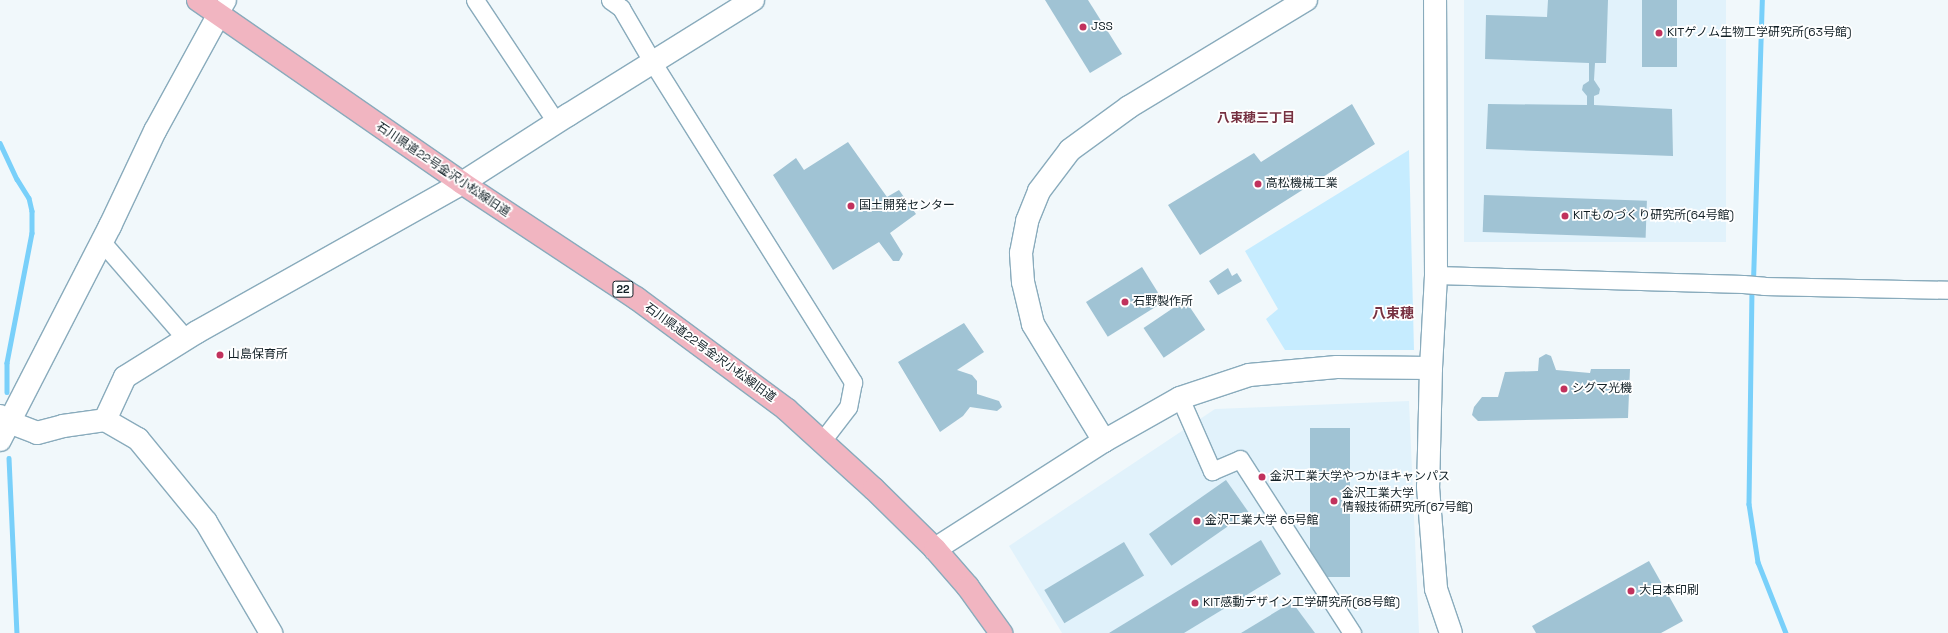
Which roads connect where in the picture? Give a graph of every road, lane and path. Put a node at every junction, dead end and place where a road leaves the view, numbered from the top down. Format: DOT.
graph roads {
  1 [pos="198,0"];
  2 [pos="475,0"];
  3 [pos="753,0"];
  4 [pos="1306,0"];
  5 [pos="1435,0"];
  6 [pos="617,3"];
  7 [pos="223,7"];
  8 [pos="653,63"];
  9 [pos="556,122"];
  10 [pos="462,183"];
  11 [pos="102,242"];
  12 [pos="1436,275"];
  13 [pos="1948,290"];
  14 [pos="186,339"];
  15 [pos="1431,368"];
  16 [pos="1180,398"];
  17 [pos="105,420"];
  18 [pos="3,426"];
  19 [pos="822,441"];
  20 [pos="1104,441"];
  21 [pos="935,549"];
  22 [pos="271,633"];
  23 [pos="1001,633"];
  24 [pos="1352,633"];
  25 [pos="1451,633"];
  1 -- 7 [label="main road, 石川県道22号金沢小松線旧道 / 22"];
  2 -- 9 [label="street"];
  3 -- 8 [label="street"];
  4 -- 20 [label="street"];
  5 -- 12 [label="street"];
  6 -- 8 [label="street"];
  7 -- 10 [label="main road, 石川県道22号金沢小松線旧道 / 22"];
  7 -- 11 [label="street"];
  8 -- 9 [label="street"];
  8 -- 19 [label="street"];
  9 -- 10 [label="street"];
  10 -- 14 [label="street"];
  10 -- 19 [label="main road, 石川県道22号金沢小松線旧道 / 22"];
  11 -- 14 [label="street"];
  11 -- 18 [label="street"];
  12 -- 13 [label="street"];
  12 -- 15 [label="street"];
  14 -- 17 [label="street"];
  15 -- 16 [label="street"];
  15 -- 25 [label="street"];
  16 -- 20 [label="street"];
  16 -- 24 [label="street"];
  17 -- 18 [label="street"];
  17 -- 22 [label="street"];
  19 -- 21 [label="main road, 石川県道22号金沢小松線旧道 / 22"];
  20 -- 21 [label="street"];
  21 -- 23 [label="main road, 石川県道22号金沢小松線旧道 / 22"];
}
